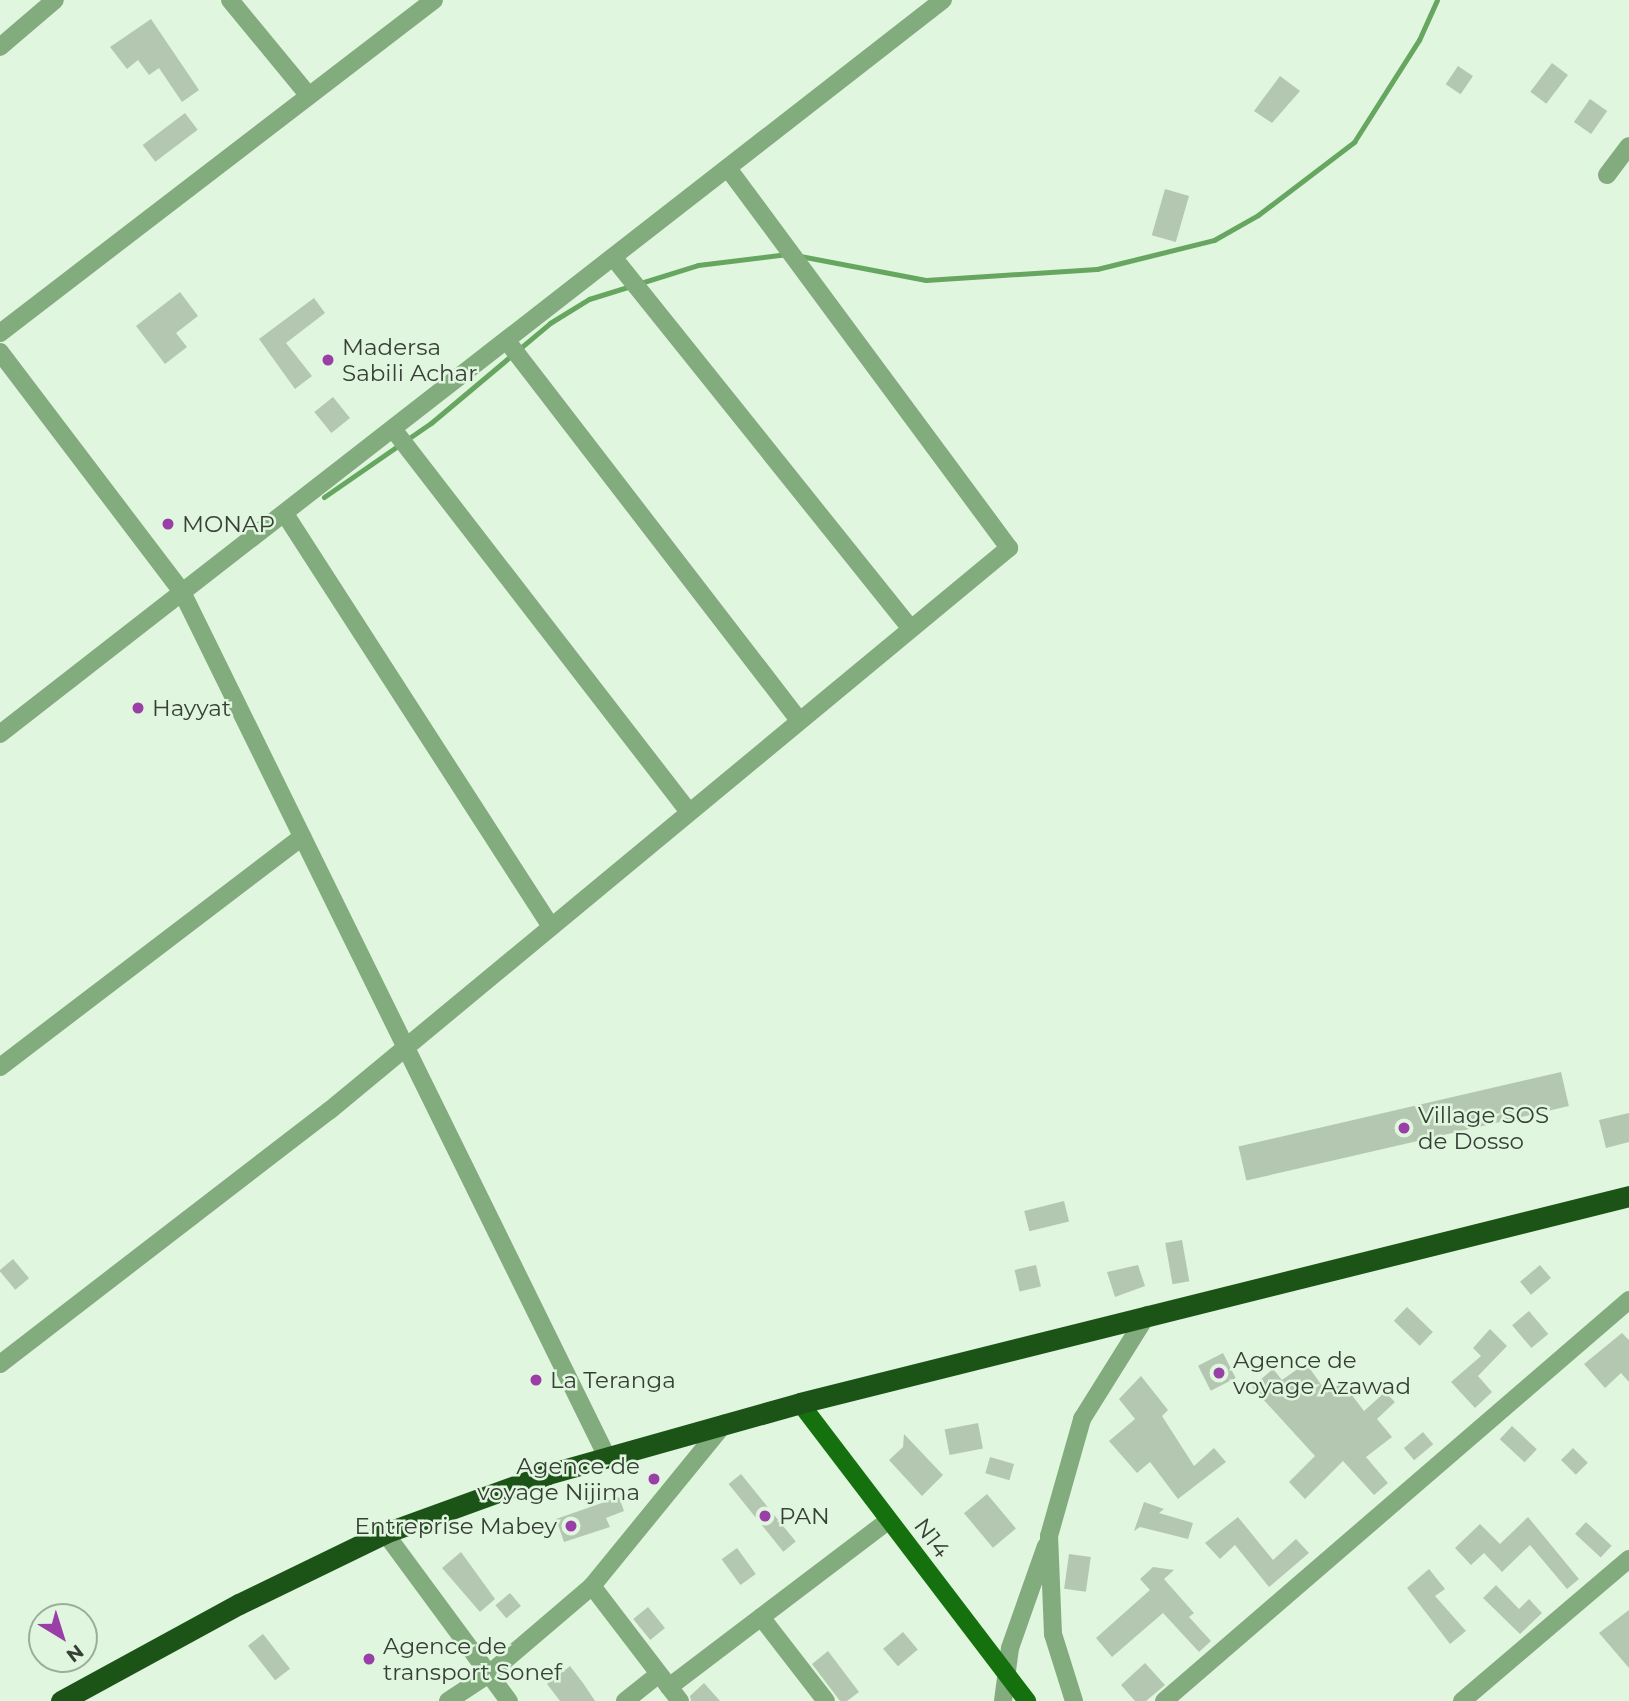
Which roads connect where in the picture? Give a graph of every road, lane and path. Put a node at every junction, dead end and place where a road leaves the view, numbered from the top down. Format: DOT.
graph roads {
  1 [pos="55,0"];
  2 [pos="230,0"];
  3 [pos="434,0"];
  4 [pos="943,0"];
  5 [pos="0,47"];
  6 [pos="309,96"];
  7 [pos="1629,146"];
  8 [pos="728,168"];
  9 [pos="1607,175"];
  10 [pos="614,257"];
  11 [pos="0,333"];
  12 [pos="507,341"];
  13 [pos="0,352"];
  14 [pos="393,429"];
  15 [pos="285,514"];
  16 [pos="182,592"];
  17 [pos="910,628"];
  18 [pos="799,720"];
  19 [pos="0,734"];
  20 [pos="689,812"];
  21 [pos="302,837"];
  22 [pos="551,927"];
  23 [pos="406,1047"];
  24 [pos="0,1067"];
  25 [pos="1629,1196"];
  26 [pos="1629,1300"];
  27 [pos="1147,1315"];
  28 [pos="0,1364"];
  29 [pos="800,1403"];
  30 [pos="725,1423"];
  31 [pos="607,1457"];
  32 [pos="888,1521"];
  33 [pos="385,1534"];
  34 [pos="1049,1536"];
  35 [pos="1629,1559"];
  36 [pos="592,1586"];
  37 [pos="761,1617"];
  38 [pos="489,1674"];
  39 [pos="1008,1679"];
  40 [pos="670,1687"];
  41 [pos="61,1701"];
  42 [pos="448,1701"];
  43 [pos="509,1701"];
  44 [pos="625,1701"];
  45 [pos="826,1701"];
  46 [pos="1003,1701"];
  47 [pos="1027,1701"];
  48 [pos="1074,1701"];
  49 [pos="1164,1701"];
  50 [pos="1462,1701"];
  1 -- 5 [label="street"];
  2 -- 6 [label="street"];
  3 -- 6 [label="street"];
  4 -- 8 [label="street"];
  6 -- 11 [label="street"];
  7 -- 9 [label="street"];
  8 -- 10 [label="street"];
  8 -- 17 [label="street"];
  10 -- 12 [label="street"];
  10 -- 17 [label="street"];
  12 -- 14 [label="street"];
  12 -- 18 [label="street"];
  13 -- 16 [label="street"];
  14 -- 15 [label="street"];
  14 -- 20 [label="street"];
  15 -- 16 [label="street"];
  15 -- 22 [label="street"];
  16 -- 19 [label="street"];
  16 -- 21 [label="street"];
  17 -- 18 [label="street"];
  18 -- 20 [label="street"];
  20 -- 22 [label="street"];
  21 -- 23 [label="street"];
  21 -- 24 [label="street"];
  22 -- 23 [label="street"];
  23 -- 28 [label="street"];
  23 -- 31 [label="street"];
  25 -- 27 [label="highway"];
  26 -- 49 [label="street"];
  27 -- 29 [label="highway"];
  27 -- 34 [label="street"];
  29 -- 30 [label="highway"];
  29 -- 32 [label="main road, N14"];
  30 -- 31 [label="highway"];
  30 -- 36 [label="street"];
  31 -- 33 [label="highway"];
  32 -- 37 [label="street"];
  32 -- 39 [label="main road, N14"];
  33 -- 38 [label="street"];
  33 -- 41 [label="highway"];
  34 -- 39 [label="street"];
  34 -- 48 [label="street"];
  35 -- 50 [label="street"];
  36 -- 38 [label="street"];
  36 -- 40 [label="street"];
  37 -- 40 [label="street"];
  37 -- 45 [label="street"];
  38 -- 42 [label="street"];
  38 -- 43 [label="street"];
  39 -- 46 [label="street"];
  39 -- 47 [label="main road, N14"];
  40 -- 44 [label="street"];
}
